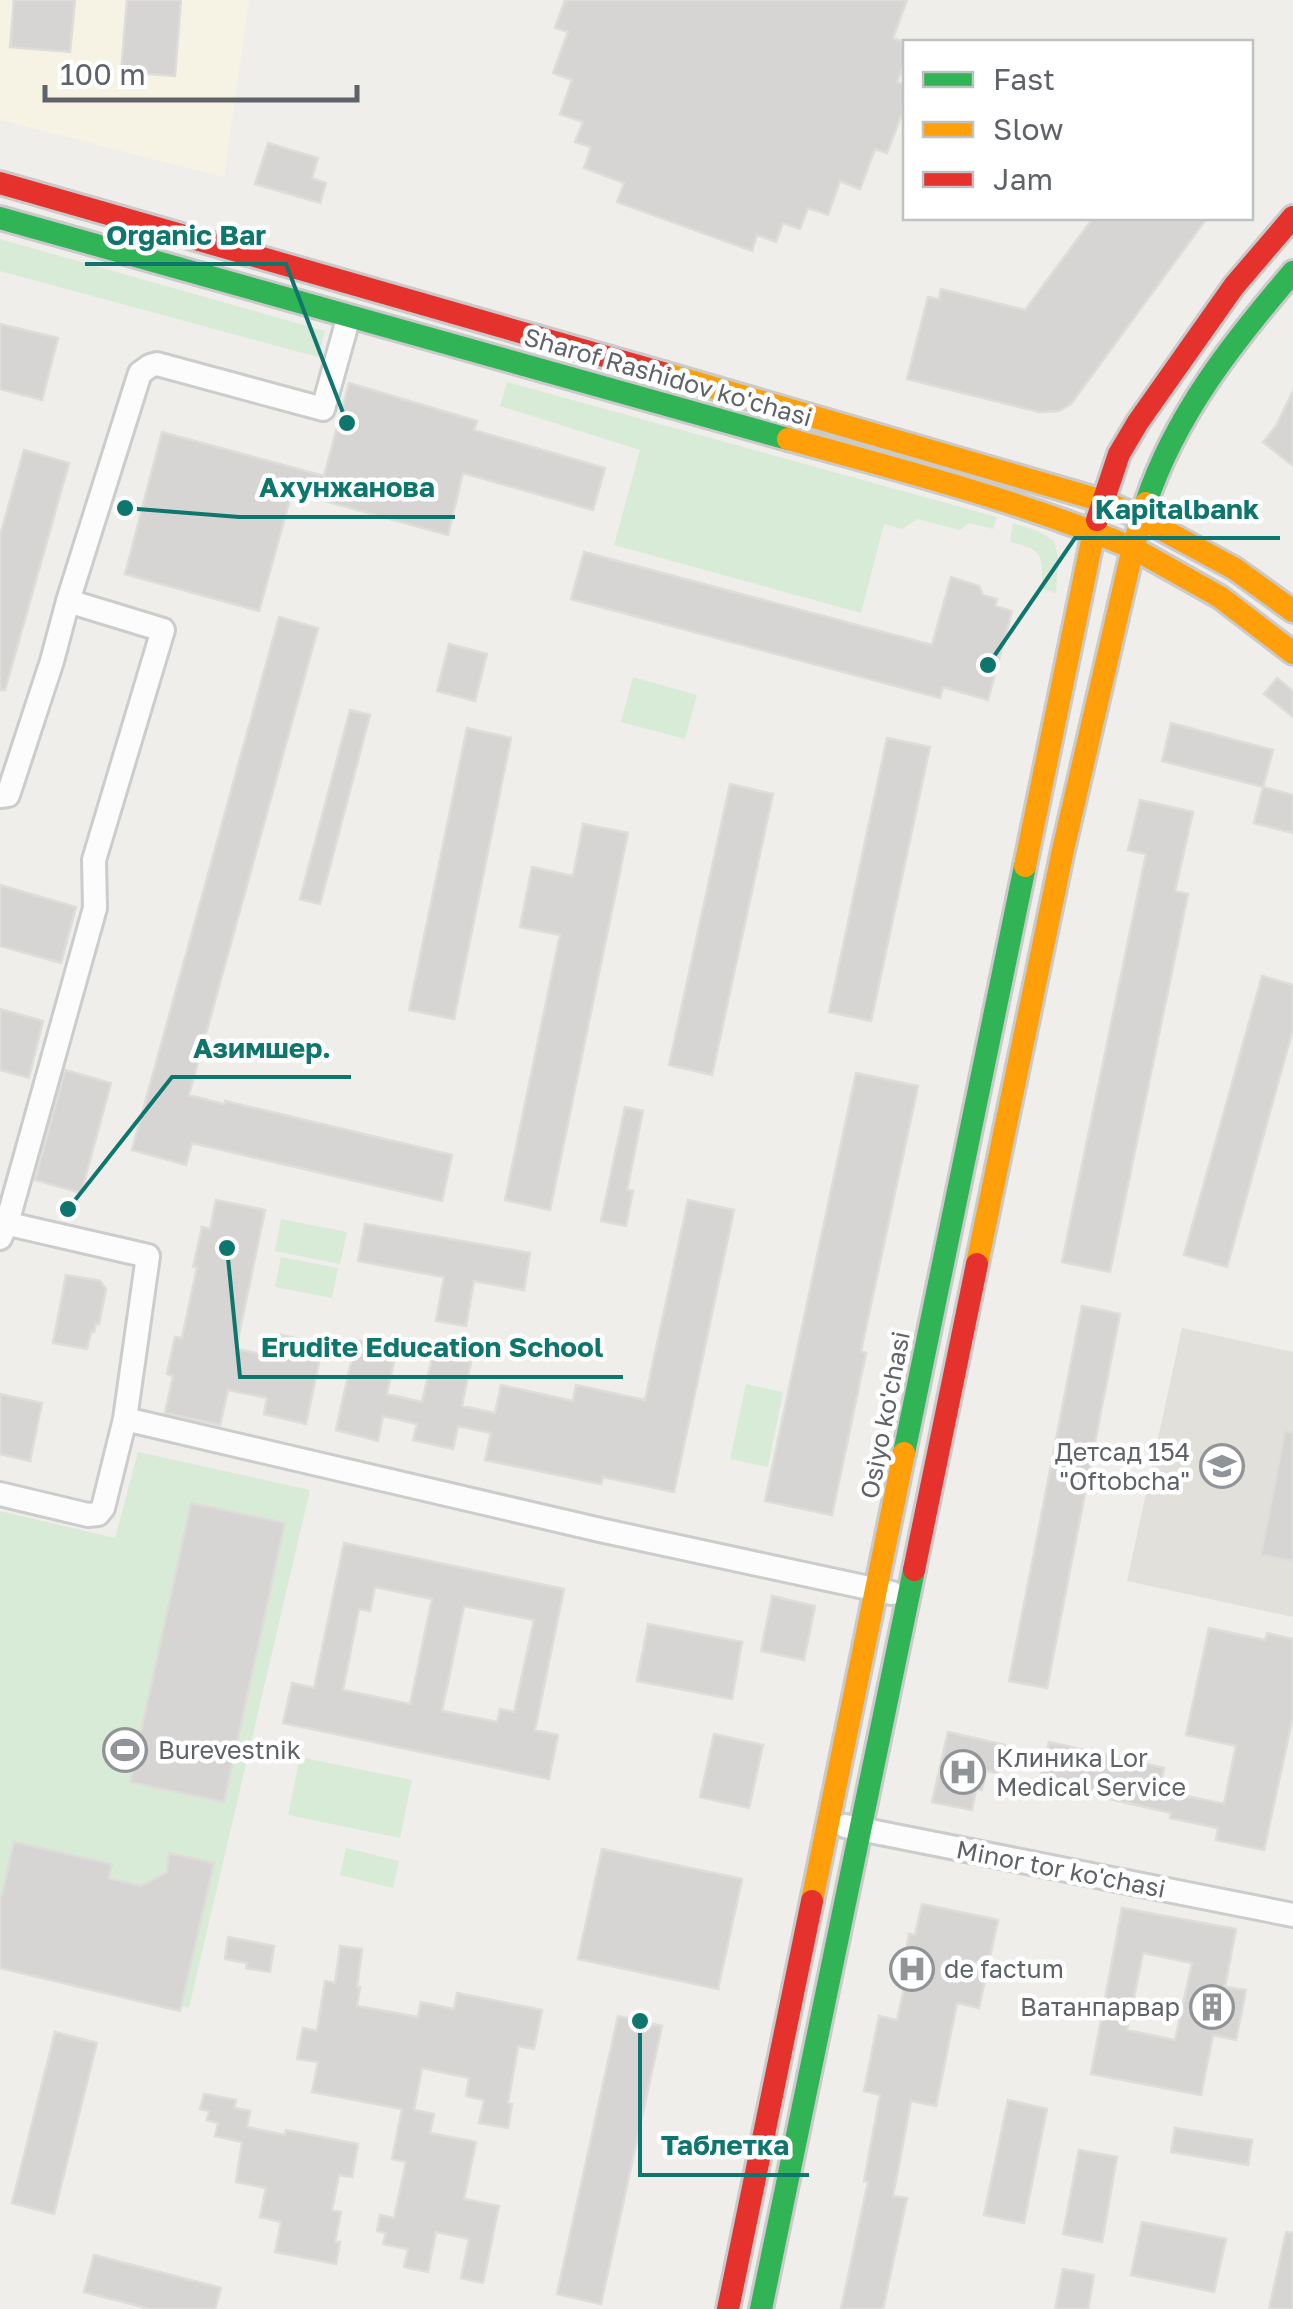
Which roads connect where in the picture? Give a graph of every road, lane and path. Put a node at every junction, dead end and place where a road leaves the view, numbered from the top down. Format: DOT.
graph roads {
  1 [pos="0,184"];
  2 [pos="0,218"];
  3 [pos="1293,218"];
  4 [pos="1293,272"];
  5 [pos="358,284"];
  6 [pos="349,316"];
  7 [pos="1103,501"];
  8 [pos="1141,518"];
  9 [pos="1094,531"];
  10 [pos="1133,548"];
  11 [pos="68,601"];
  12 [pos="1293,610"];
  13 [pos="1293,653"];
  14 [pos="0,796"];
  15 [pos="2,1228"];
  16 [pos="125,1419"];
  17 [pos="0,1494"];
  18 [pos="877,1590"];
  19 [pos="909,1596"];
  20 [pos="829,1822"];
  21 [pos="861,1829"];
  22 [pos="1293,1915"];
  23 [pos="728,2309"];
  24 [pos="761,2309"];
  1 -- 5 [label="main road, Sharof Rashidov ko'chasi"];
  2 -- 6 [label="main road, Sharof Rashidov ko'chasi"];
  3 -- 7 [label="main road, Osiyo ko'chasi"];
  4 -- 8 [label="main road"];
  5 -- 6 [label="main road"];
  5 -- 7 [label="main road, Sharof Rashidov ko'chasi"];
  6 -- 9 [label="main road, Sharof Rashidov ko'chasi"];
  6 -- 11 [label="street"];
  7 -- 8 [label="main road, Sharof Rashidov ko'chasi"];
  7 -- 9 [label="main road, Osiyo ko'chasi"];
  8 -- 10 [label="main road"];
  8 -- 12 [label="main road, Sharof Rashidov ko'chasi"];
  9 -- 10 [label="main road, Sharof Rashidov ko'chasi"];
  9 -- 18 [label="main road, Osiyo ko'chasi"];
  10 -- 13 [label="main road, Sharof Rashidov ko'chasi"];
  10 -- 19 [label="main road"];
  11 -- 14 [label="street"];
  11 -- 15 [label="street"];
  15 -- 16 [label="street"];
  16 -- 17 [label="street"];
  16 -- 18 [label="street"];
  18 -- 19 [label="street"];
  18 -- 20 [label="main road, Osiyo ko'chasi"];
  19 -- 21 [label="main road"];
  20 -- 21 [label="street, Minor tor ko'chasi"];
  20 -- 23 [label="main road, Osiyo ko'chasi"];
  21 -- 22 [label="street, Minor tor ko'chasi"];
  21 -- 24 [label="main road"];
}
